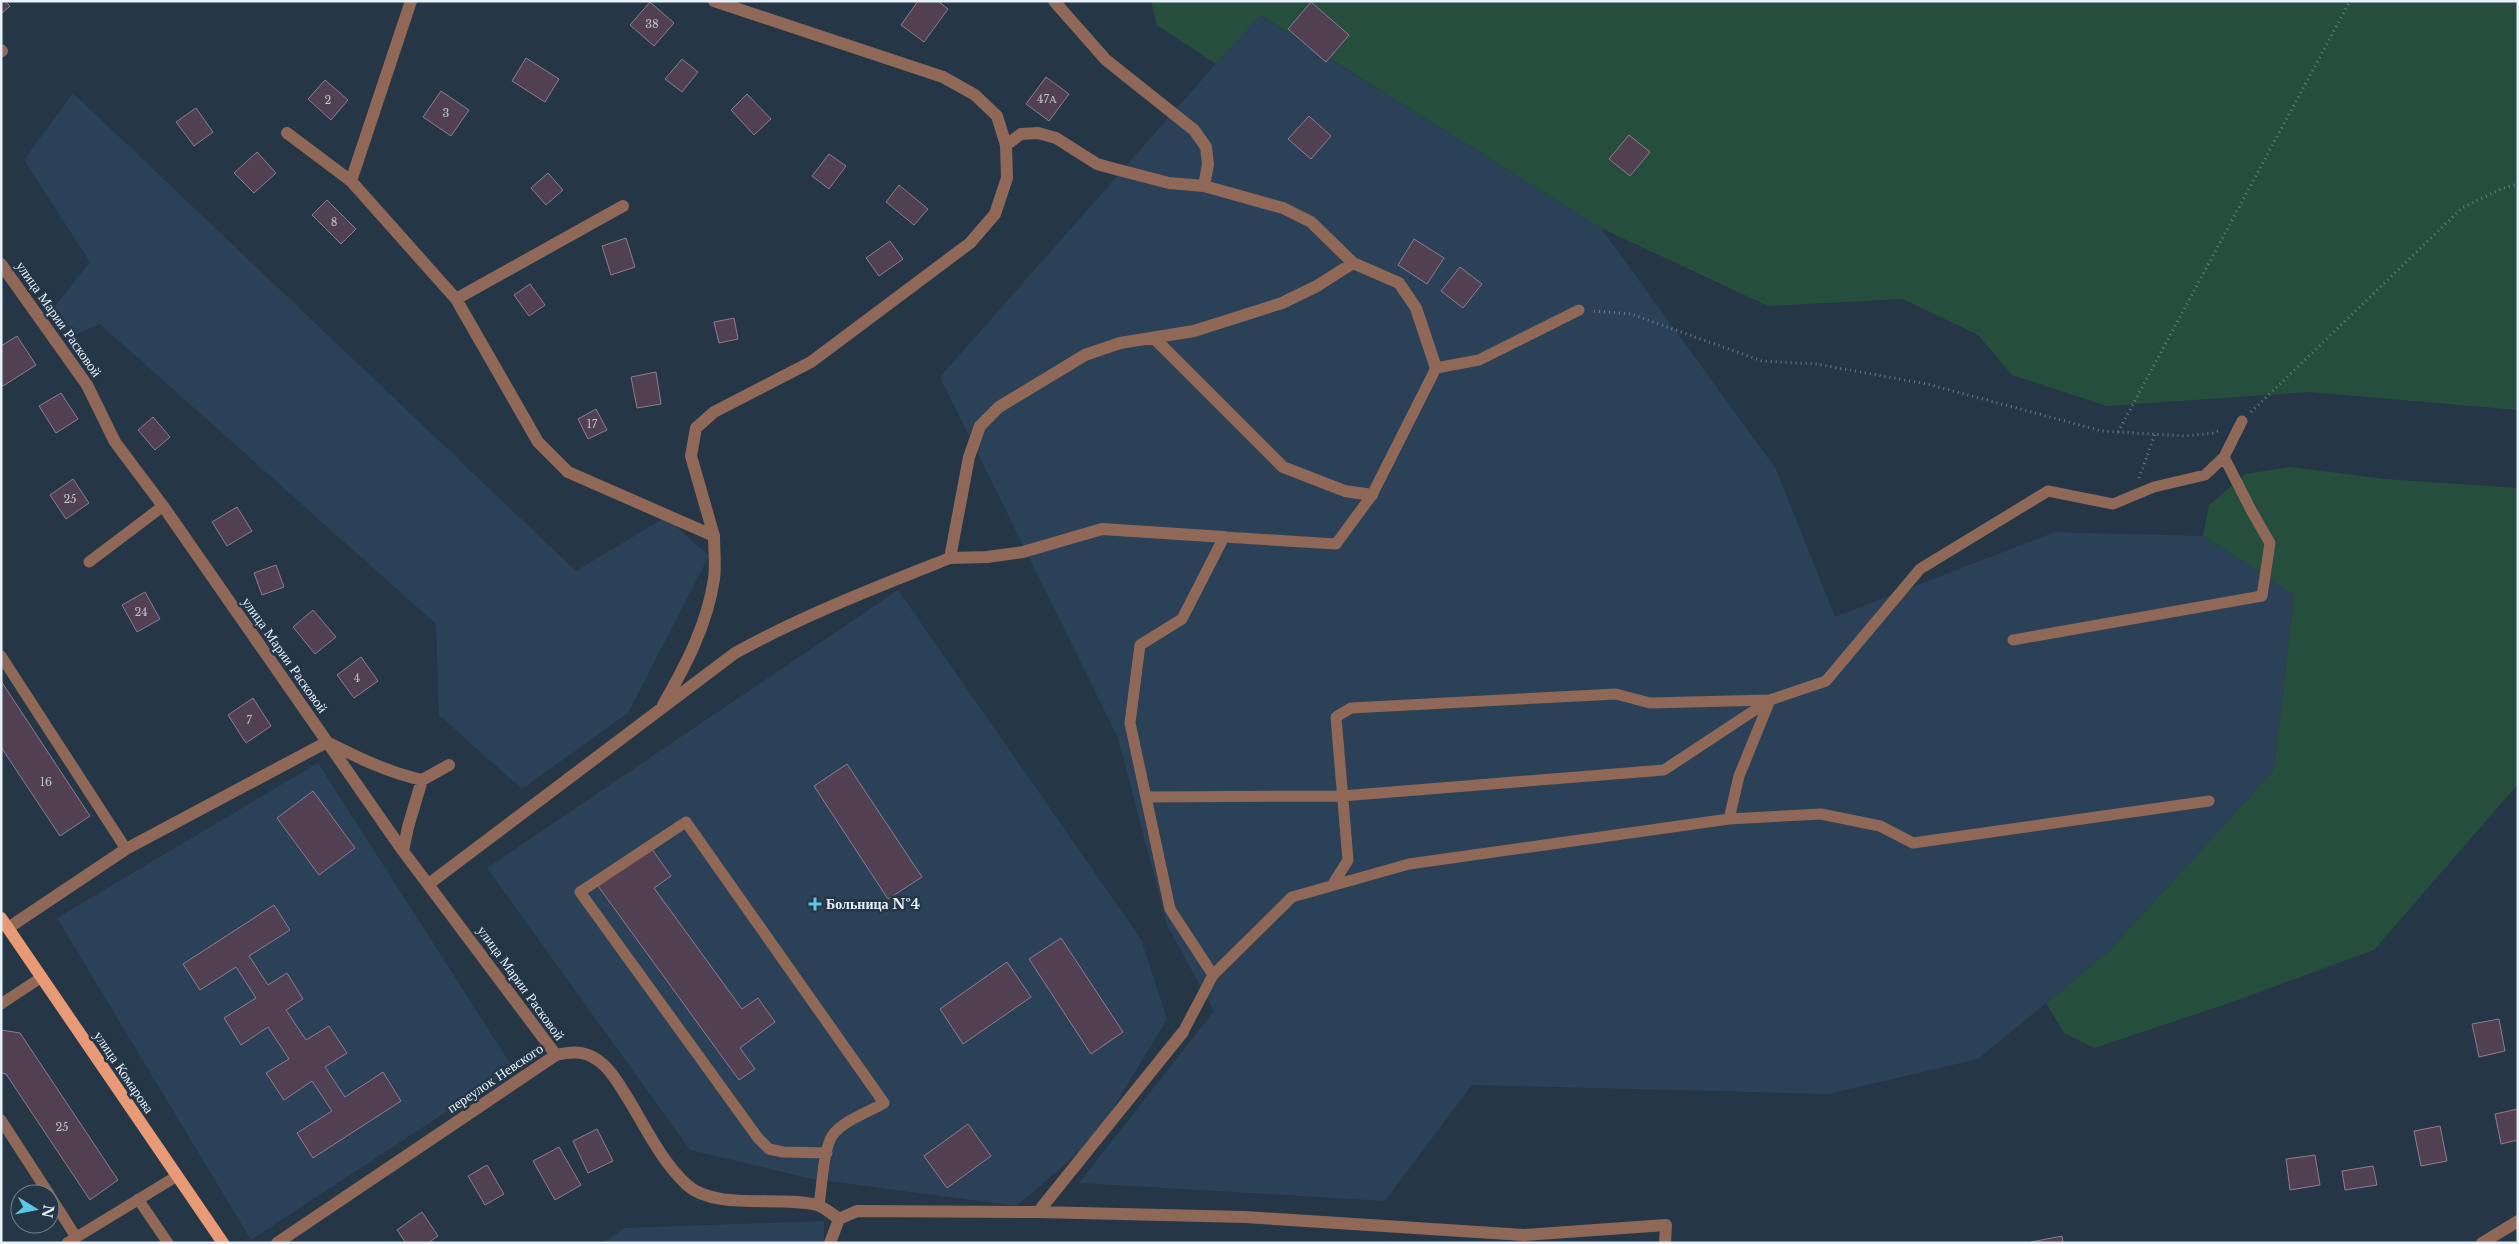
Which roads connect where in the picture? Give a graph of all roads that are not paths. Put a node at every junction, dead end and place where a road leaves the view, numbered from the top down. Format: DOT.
graph roads {
  1 [pos="411,1"];
  2 [pos="714,1"];
  3 [pos="1054,1"];
  4 [pos="287,133"];
  5 [pos="1006,145"];
  6 [pos="351,181"];
  7 [pos="1204,186"];
  8 [pos="623,206"];
  9 [pos="1354,263"];
  10 [pos="1,264"];
  11 [pos="456,299"];
  12 [pos="1579,310"];
  13 [pos="1155,339"];
  14 [pos="1436,368"];
  15 [pos="2242,421"];
  16 [pos="2224,456"];
  17 [pos="1372,495"];
  18 [pos="163,506"];
  19 [pos="714,536"];
  20 [pos="1224,538"];
  21 [pos="950,558"];
  22 [pos="89,562"];
  23 [pos="2013,640"];
  24 [pos="1,656"];
  25 [pos="1770,700"];
  26 [pos="660,710"];
  27 [pos="327,742"];
  28 [pos="448,765"];
  29 [pos="422,780"];
  30 [pos="1342,796"];
  31 [pos="1146,797"];
  32 [pos="2209,801"];
  33 [pos="1729,819"];
  34 [pos="126,849"];
  35 [pos="403,851"];
  36 [pos="430,883"];
  37 [pos="1333,884"];
  38 [pos="5,923"];
  39 [pos="1213,975"];
  40 [pos="42,977"];
  41 [pos="1,1004"];
  42 [pos="1183,1032"];
  43 [pos="556,1055"];
  44 [pos="1,1120"];
  45 [pos="827,1153"];
  46 [pos="177,1176"];
  47 [pos="42,1184"];
  48 [pos="138,1199"];
  49 [pos="819,1205"];
  50 [pos="1038,1212"];
  51 [pos="60,1217"];
  52 [pos="839,1219"];
  53 [pos="2518,1221"];
  54 [pos="72,1240"];
  55 [pos="168,1243"];
  56 [pos="223,1243"];
  57 [pos="277,1243"];
  58 [pos="830,1243"];
  59 [pos="1665,1243"];
  60 [pos="2482,1243"];
  1 -- 6 [label="street"];
  2 -- 5 [label="street"];
  3 -- 7 [label="street"];
  4 -- 6 [label="street"];
  5 -- 7 [label="street"];
  5 -- 19 [label="street"];
  6 -- 11 [label="street"];
  7 -- 9 [label="street"];
  8 -- 11 [label="street"];
  9 -- 13 [label="street"];
  9 -- 14 [label="street"];
  10 -- 18 [label="street, улица Марии Расковой"];
  11 -- 19 [label="street"];
  12 -- 14 [label="lane"];
  13 -- 17 [label="street"];
  13 -- 21 [label="street"];
  14 -- 17 [label="lane"];
  15 -- 16 [label="lane"];
  16 -- 23 [label="lane"];
  16 -- 25 [label="lane"];
  17 -- 20 [label="lane"];
  18 -- 22 [label="lane"];
  18 -- 27 [label="street, улица Марии Расковой"];
  19 -- 26 [label="street"];
  20 -- 21 [label="street"];
  20 -- 31 [label="lane"];
  21 -- 26 [label="street"];
  24 -- 34 [label="lane"];
  25 -- 30 [label="lane"];
  25 -- 30 [label="lane"];
  25 -- 33 [label="lane"];
  26 -- 36 [label="street"];
  27 -- 29 [label="street"];
  27 -- 34 [label="street"];
  27 -- 35 [label="street, улица Марии Расковой"];
  28 -- 29 [label="street"];
  29 -- 35 [label="street"];
  30 -- 31 [label="lane"];
  30 -- 37 [label="lane"];
  31 -- 39 [label="lane"];
  32 -- 33 [label="lane"];
  33 -- 37 [label="lane"];
  34 -- 38 [label="street"];
  35 -- 36 [label="street, улица Марии Расковой"];
  36 -- 43 [label="street, улица Марии Расковой"];
  37 -- 39 [label="lane"];
  38 -- 40 [label="main road, улица Комарова"];
  39 -- 42 [label="lane"];
  40 -- 41 [label="lane"];
  40 -- 46 [label="main road, улица Комарова"];
  42 -- 50 [label="street"];
  43 -- 49 [label="street, переулок Невского"];
  43 -- 57 [label="street, переулок Невского"];
  44 -- 47 [label="lane"];
  45 -- 45 [label="lane"];
  45 -- 49 [label="lane"];
  46 -- 48 [label="lane"];
  46 -- 56 [label="main road, улица Комарова"];
  48 -- 54 [label="lane"];
  48 -- 55 [label="lane"];
  49 -- 52 [label="street, переулок Невского"];
  50 -- 52 [label="street"];
  50 -- 59 [label="street"];
  51 -- 54 [label="lane"];
  52 -- 58 [label="street"];
  53 -- 60 [label="street"];
}
